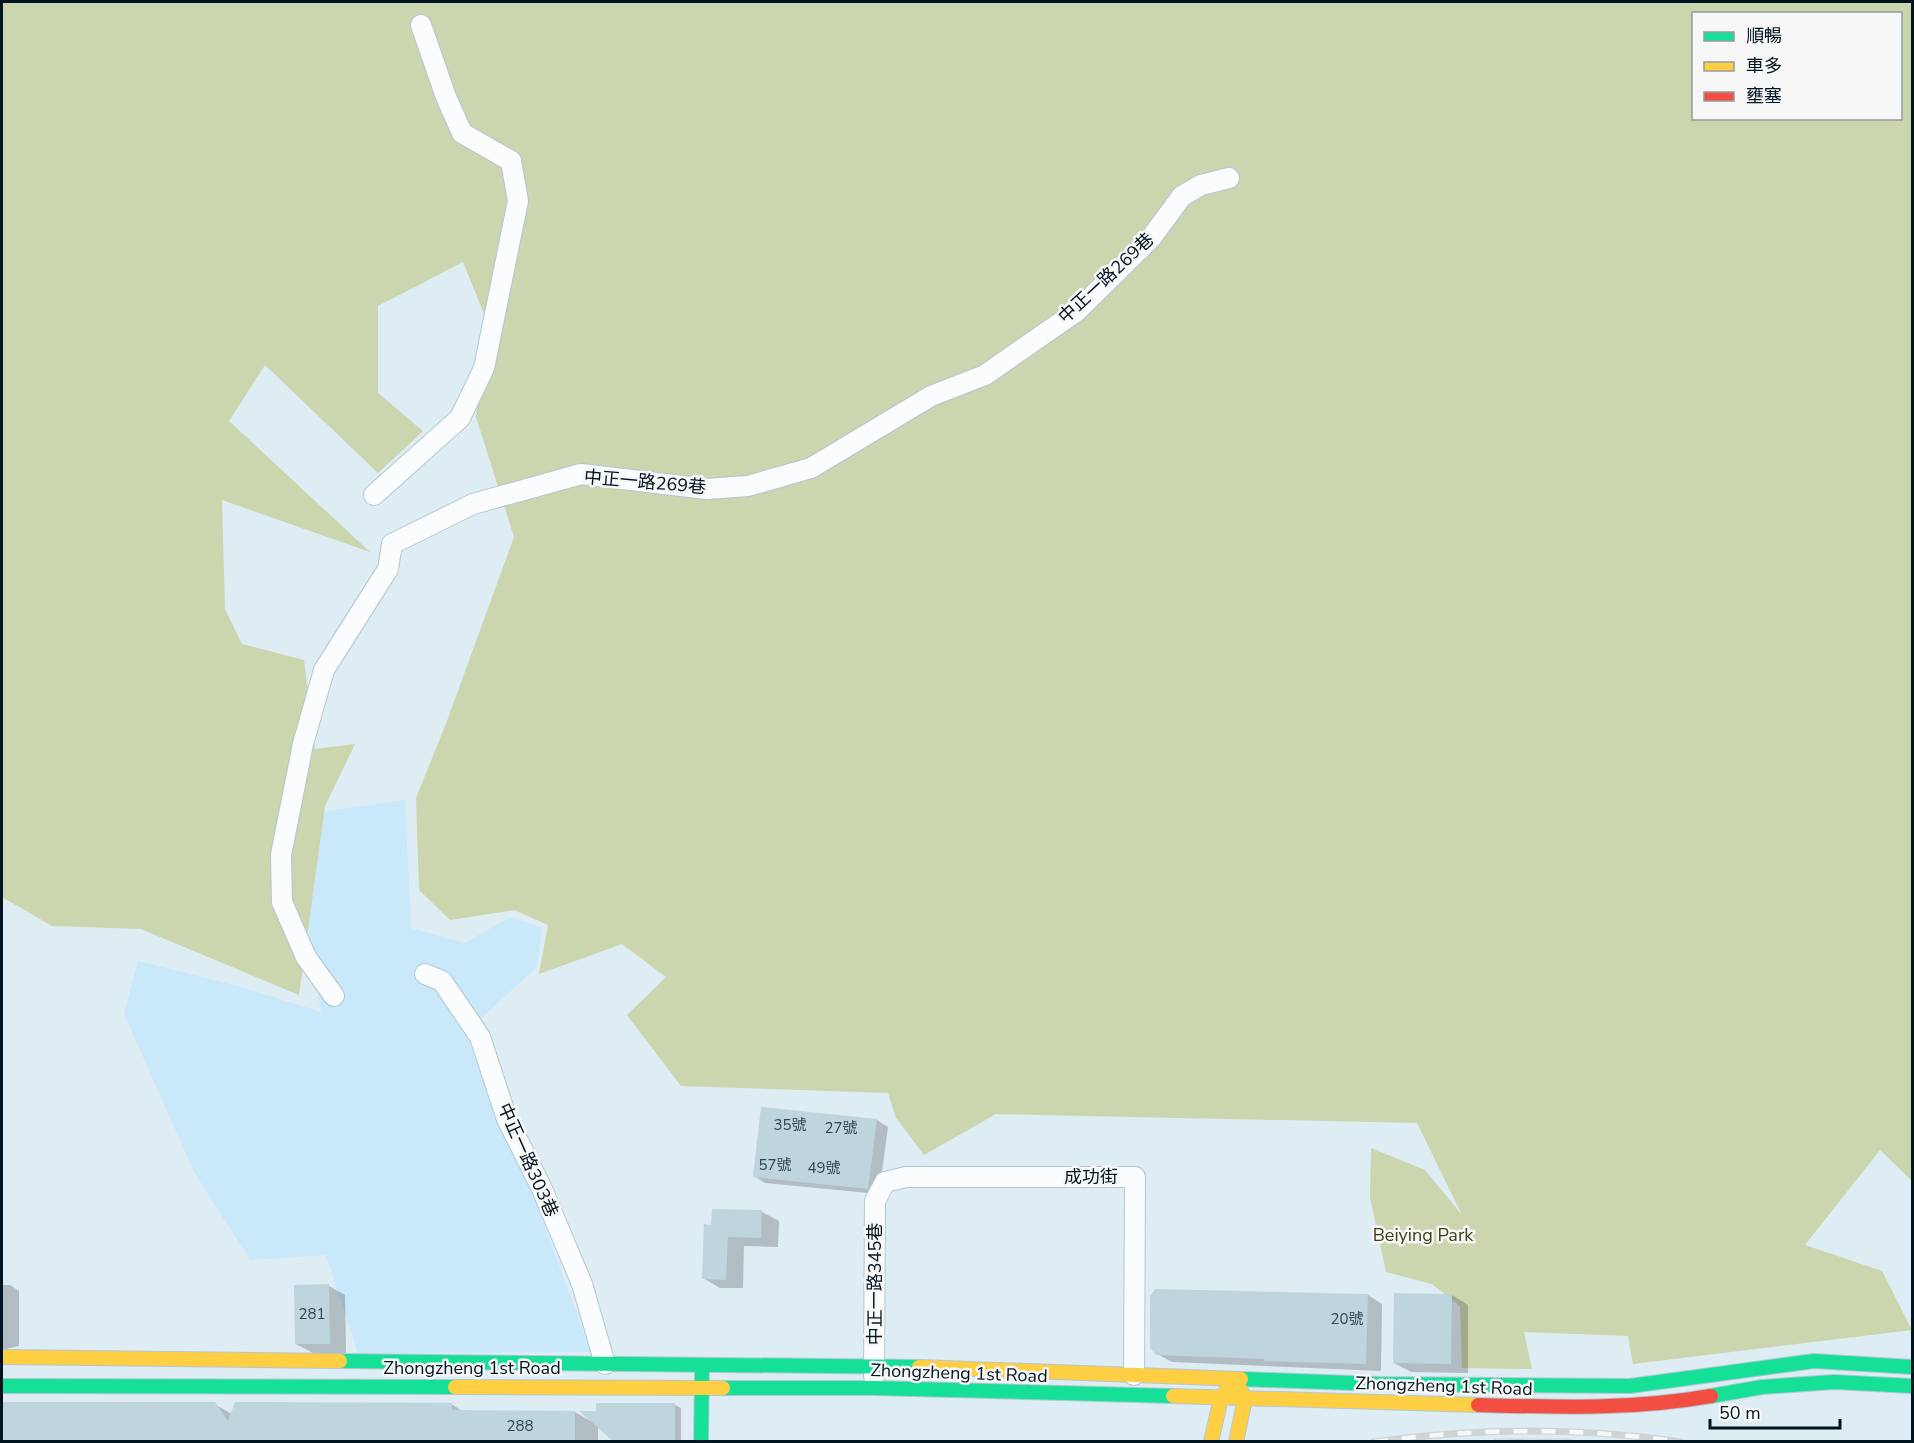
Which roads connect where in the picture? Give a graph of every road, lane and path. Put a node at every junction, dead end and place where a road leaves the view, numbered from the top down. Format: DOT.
graph roads {
  1 [pos="421,25"];
  2 [pos="1228,178"];
  3 [pos="375,495"];
  4 [pos="425,974"];
  5 [pos="334,996"];
  6 [pos="885,1182"];
  7 [pos="2,1357"];
  8 [pos="605,1364"];
  9 [pos="702,1364"];
  10 [pos="874,1365"];
  11 [pos="1912,1367"];
  12 [pos="1134,1375"];
  13 [pos="1235,1379"];
  14 [pos="2,1386"];
  15 [pos="1912,1386"];
  16 [pos="702,1388"];
  17 [pos="874,1388"];
  18 [pos="1221,1398"];
  19 [pos="1245,1399"];
  20 [pos="701,1442"];
  21 [pos="1211,1442"];
  22 [pos="1236,1442"];
  1 -- 3 [label="street"];
  2 -- 5 [label="street, 中正一路269巷"];
  4 -- 8 [label="street, 中正一路303巷"];
  6 -- 10 [label="street, 中正一路345巷"];
  6 -- 12 [label="street, 成功街"];
  7 -- 8 [label="main road, Zhongzheng 1st Road"];
  8 -- 9 [label="main road, Zhongzheng 1st Road"];
  9 -- 10 [label="main road, Zhongzheng 1st Road"];
  9 -- 16 [label="main road"];
  10 -- 12 [label="main road, Zhongzheng 1st Road"];
  10 -- 17 [label="street, 中正一路345巷"];
  11 -- 13 [label="main road, Zhongzheng 1st Road"];
  12 -- 13 [label="main road, Zhongzheng 1st Road"];
  13 -- 18 [label="main road"];
  13 -- 19 [label="main road"];
  14 -- 16 [label="main road, Zhongzheng 1st Road"];
  15 -- 19 [label="main road, Zhongzheng 1st Road"];
  16 -- 17 [label="main road, Zhongzheng 1st Road"];
  16 -- 20 [label="main road"];
  17 -- 18 [label="main road, Zhongzheng 1st Road"];
  18 -- 19 [label="main road, Zhongzheng 1st Road"];
  18 -- 21 [label="main road"];
  19 -- 22 [label="main road"];
}
